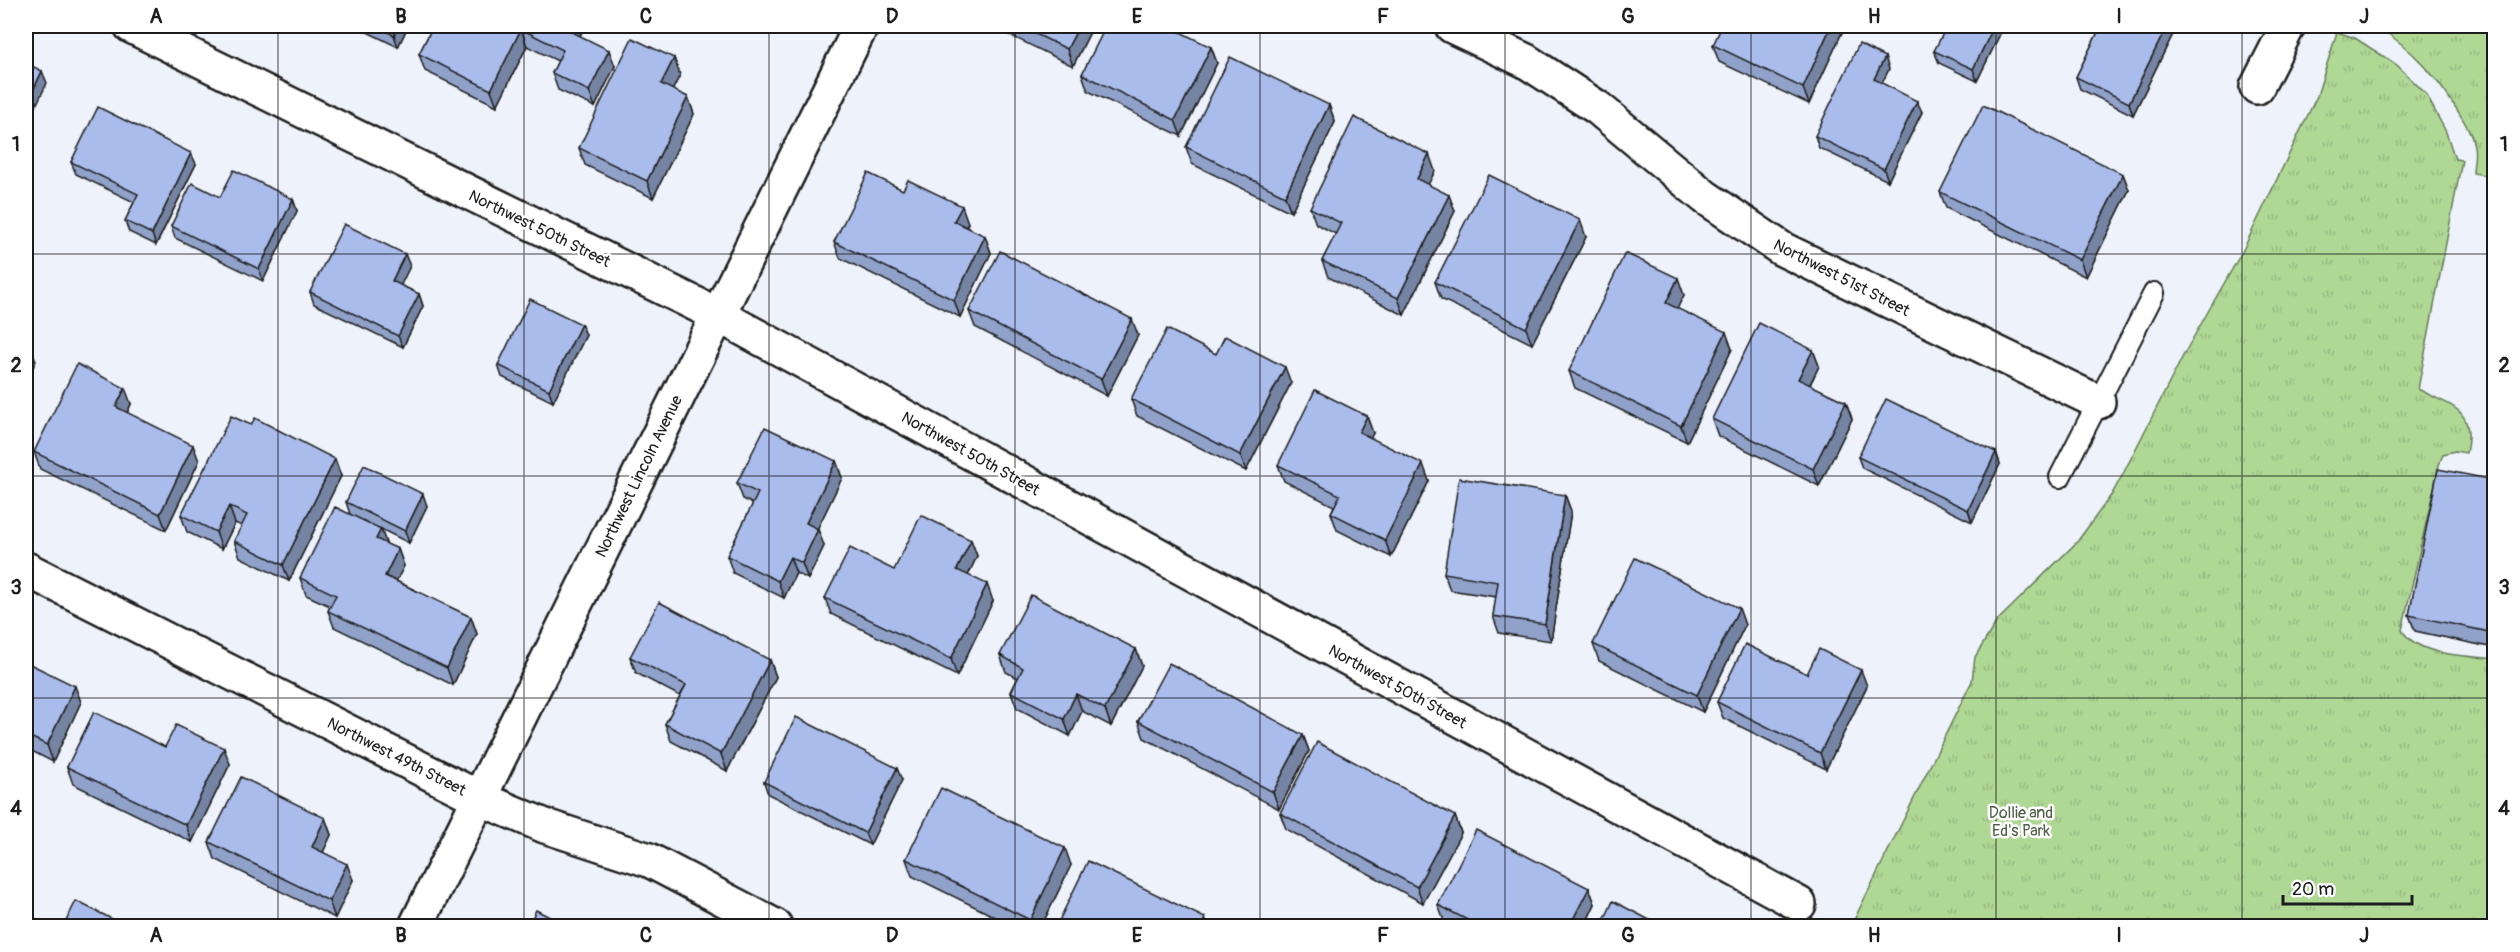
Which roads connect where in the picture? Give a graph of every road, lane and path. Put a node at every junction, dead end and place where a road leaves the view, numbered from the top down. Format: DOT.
graph roads {
  1 [pos="131,26"];
  2 [pos="861,26"];
  3 [pos="1452,26"];
  4 [pos="2288,26"];
  5 [pos="2257,87"];
  6 [pos="2154,293"];
  7 [pos="717,315"];
  8 [pos="2098,402"];
  9 [pos="2060,477"];
  10 [pos="26,569"];
  11 [pos="479,798"];
  12 [pos="1799,904"];
  13 [pos="416,927"];
  14 [pos="776,927"];
  1 -- 7 [label="street, Northwest 50th Street"];
  2 -- 7 [label="street, Northwest Lincoln Avenue"];
  3 -- 8 [label="street, Northwest 51st Street"];
  4 -- 5 [label="street"];
  6 -- 8 [label="lane"];
  7 -- 11 [label="street, Northwest Lincoln Avenue"];
  7 -- 12 [label="street, Northwest 50th Street"];
  8 -- 9 [label="lane"];
  10 -- 11 [label="street, Northwest 49th Street"];
  11 -- 13 [label="street, Northwest Lincoln Avenue"];
  11 -- 14 [label="street, Northwest 49th Street"];
}
